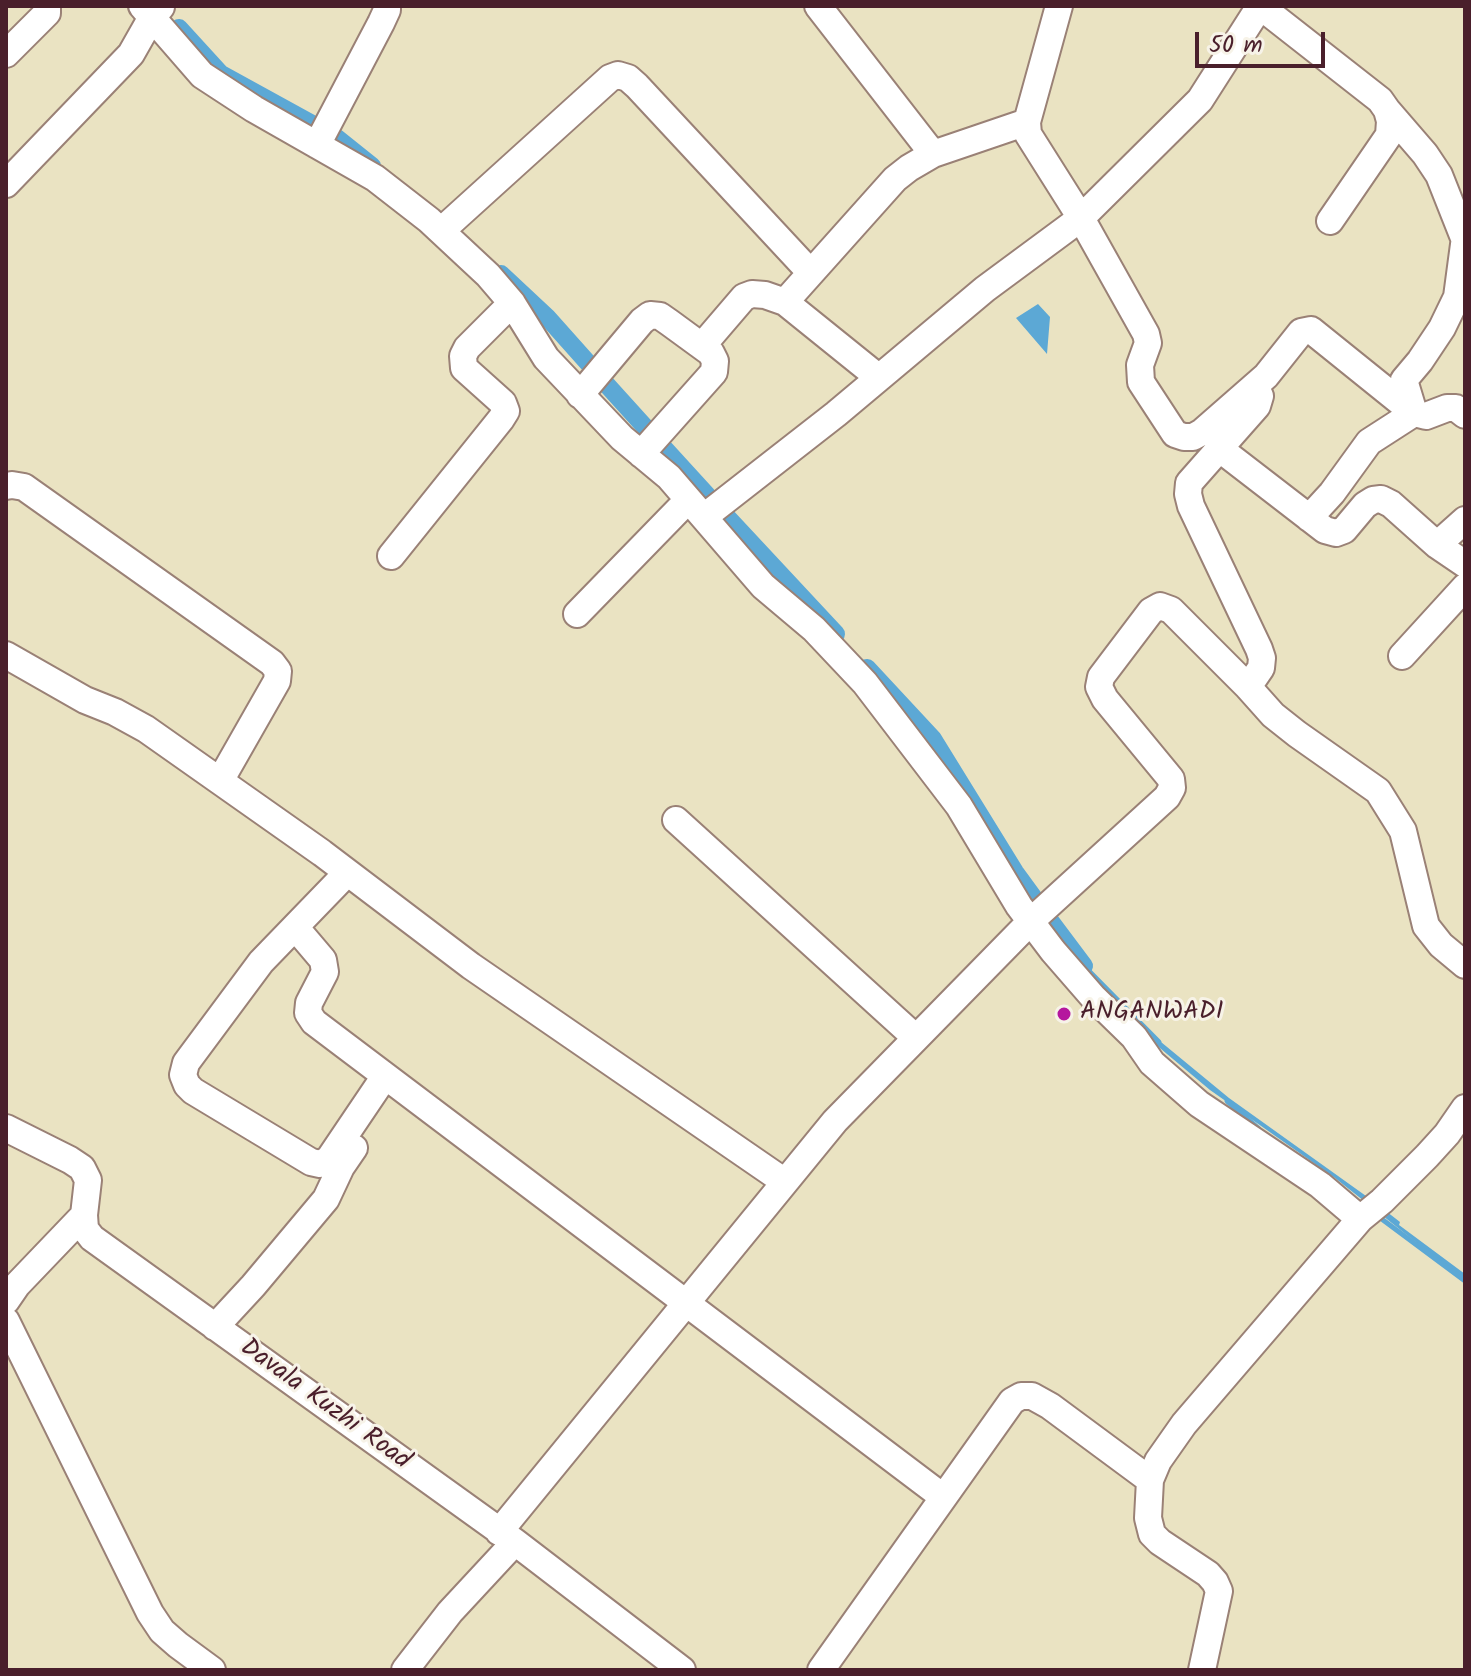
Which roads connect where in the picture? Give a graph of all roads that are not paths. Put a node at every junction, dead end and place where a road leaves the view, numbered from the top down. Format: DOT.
graph roads {
  1 [pos="47,6"];
  2 [pos="387,6"];
  3 [pos="818,6"];
  4 [pos="1059,6"];
  5 [pos="1260,6"];
  6 [pos="152,10"];
  7 [pos="6,54"];
  8 [pos="1387,110"];
  9 [pos="1027,122"];
  10 [pos="317,145"];
  11 [pos="933,154"];
  12 [pos="6,184"];
  13 [pos="1081,218"];
  14 [pos="1330,221"];
  15 [pos="441,231"];
  16 [pos="1464,238"];
  17 [pos="811,273"];
  18 [pos="785,302"];
  19 [pos="512,303"];
  20 [pos="702,346"];
  21 [pos="1266,376"];
  22 [pos="878,377"];
  23 [pos="580,395"];
  24 [pos="1414,413"];
  25 [pos="1465,415"];
  26 [pos="1220,449"];
  27 [pos="641,454"];
  28 [pos="6,486"];
  29 [pos="696,508"];
  30 [pos="1309,518"];
  31 [pos="1465,520"];
  32 [pos="1437,545"];
  33 [pos="391,556"];
  34 [pos="1465,564"];
  35 [pos="1465,587"];
  36 [pos="577,614"];
  37 [pos="6,655"];
  38 [pos="1402,656"];
  39 [pos="1248,687"];
  40 [pos="220,781"];
  41 [pos="676,820"];
  42 [pos="347,873"];
  43 [pos="1031,921"];
  44 [pos="295,927"];
  45 [pos="1465,965"];
  46 [pos="916,1038"];
  47 [pos="391,1080"];
  48 [pos="1465,1108"];
  49 [pos="6,1128"];
  50 [pos="785,1182"];
  51 [pos="84,1215"];
  52 [pos="1360,1219"];
  53 [pos="6,1301"];
  54 [pos="685,1303"];
  55 [pos="6,1321"];
  56 [pos="215,1327"];
  57 [pos="1150,1480"];
  58 [pos="943,1497"];
  59 [pos="507,1537"];
  60 [pos="212,1670"];
  61 [pos="405,1670"];
  62 [pos="682,1670"];
  63 [pos="821,1670"];
  64 [pos="1202,1670"];
  1 -- 7 [label="street"];
  2 -- 10 [label="street"];
  3 -- 11 [label="street"];
  4 -- 9 [label="street"];
  5 -- 8 [label="street"];
  5 -- 13 [label="street"];
  6 -- 10 [label="street"];
  6 -- 12 [label="street"];
  8 -- 14 [label="street"];
  8 -- 16 [label="street"];
  9 -- 11 [label="street"];
  9 -- 13 [label="street"];
  10 -- 15 [label="street"];
  11 -- 17 [label="street"];
  13 -- 21 [label="street"];
  13 -- 22 [label="street"];
  15 -- 17 [label="street"];
  15 -- 19 [label="street"];
  16 -- 24 [label="street"];
  17 -- 18 [label="street"];
  18 -- 20 [label="street"];
  18 -- 22 [label="street"];
  19 -- 23 [label="street"];
  19 -- 33 [label="street"];
  20 -- 23 [label="street"];
  20 -- 27 [label="street"];
  21 -- 24 [label="street"];
  21 -- 26 [label="street"];
  22 -- 29 [label="street"];
  23 -- 27 [label="street"];
  24 -- 25 [label="street"];
  24 -- 30 [label="street"];
  26 -- 30 [label="street"];
  26 -- 39 [label="street"];
  27 -- 29 [label="street"];
  28 -- 40 [label="street"];
  29 -- 36 [label="street"];
  29 -- 43 [label="street"];
  30 -- 32 [label="street"];
  31 -- 32 [label="street"];
  32 -- 34 [label="street"];
  35 -- 38 [label="street"];
  37 -- 40 [label="street"];
  39 -- 43 [label="street"];
  39 -- 45 [label="street"];
  40 -- 42 [label="street"];
  41 -- 46 [label="street"];
  42 -- 44 [label="street"];
  42 -- 50 [label="street"];
  43 -- 46 [label="street"];
  43 -- 52 [label="street"];
  44 -- 47 [label="street"];
  44 -- 47 [label="street"];
  46 -- 50 [label="street"];
  47 -- 54 [label="street"];
  47 -- 56 [label="street"];
  48 -- 52 [label="street"];
  49 -- 51 [label="street"];
  50 -- 54 [label="street"];
  51 -- 53 [label="street"];
  51 -- 56 [label="street, Davala Kuzhi Road"];
  52 -- 57 [label="street"];
  54 -- 58 [label="street"];
  54 -- 59 [label="street"];
  55 -- 60 [label="street"];
  56 -- 59 [label="street, Davala Kuzhi Road"];
  57 -- 58 [label="street"];
  57 -- 64 [label="street"];
  58 -- 63 [label="street"];
  59 -- 61 [label="street"];
  59 -- 62 [label="street, Davala Kuzhi Road"];
}
